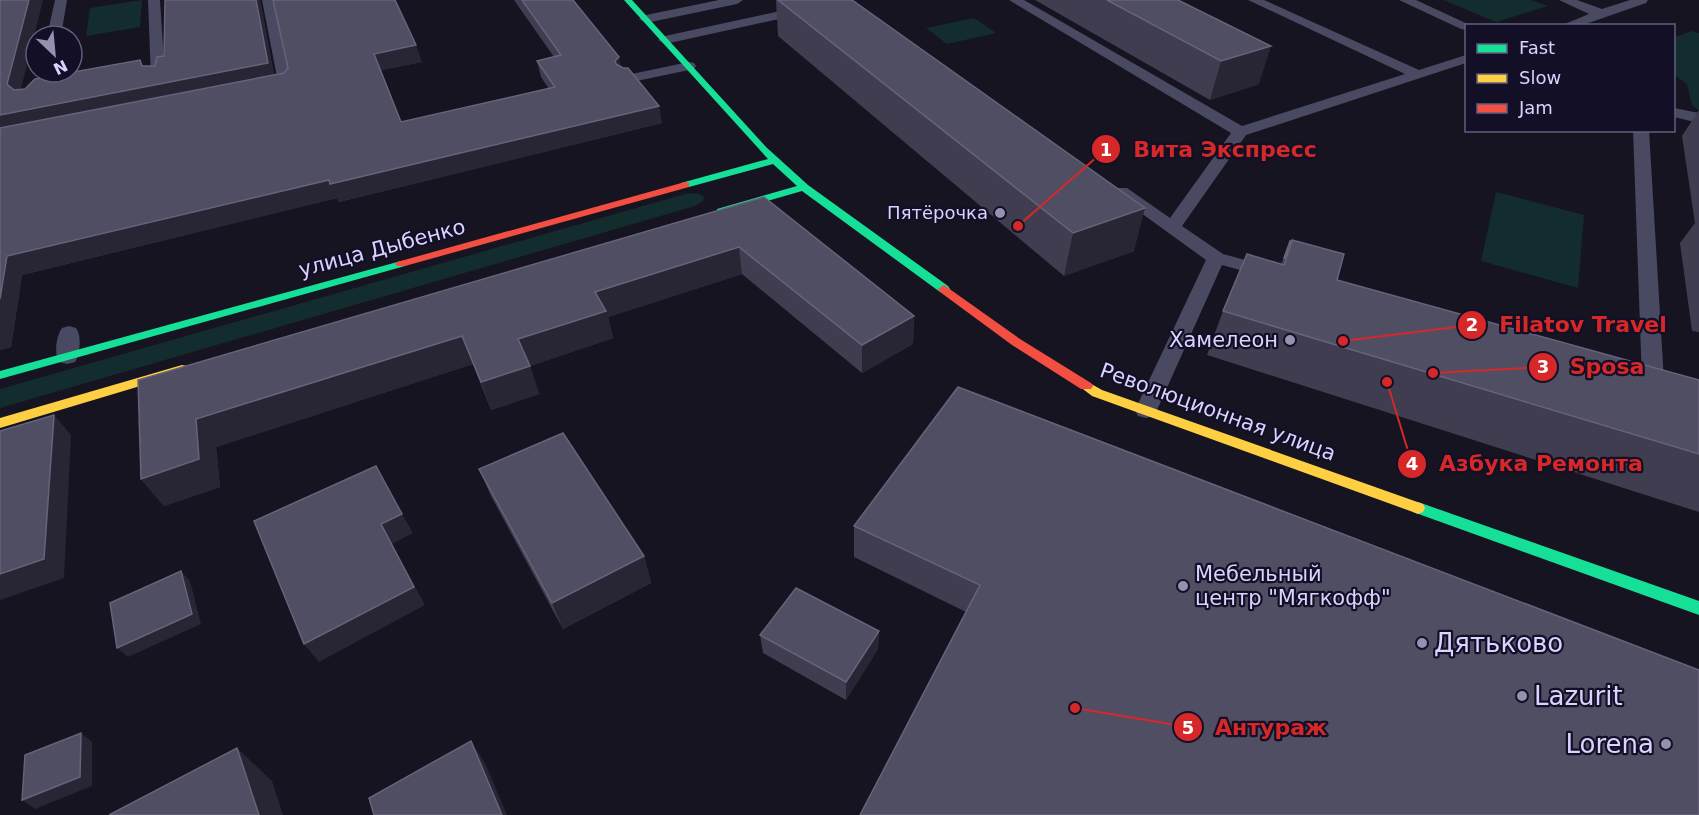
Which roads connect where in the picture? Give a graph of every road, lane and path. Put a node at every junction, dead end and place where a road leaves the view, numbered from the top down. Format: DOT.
graph roads {
  1 [pos="61,0"];
  2 [pos="154,0"];
  3 [pos="268,0"];
  4 [pos="628,0"];
  5 [pos="737,0"];
  6 [pos="1015,0"];
  7 [pos="1254,0"];
  8 [pos="1406,0"];
  9 [pos="1565,0"];
  10 [pos="1642,0"];
  11 [pos="853,2"];
  12 [pos="1602,14"];
  13 [pos="646,19"];
  14 [pos="56,24"];
  15 [pos="1572,24"];
  16 [pos="1465,25"];
  17 [pos="665,40"];
  18 [pos="1465,60"];
  19 [pos="689,66"];
  20 [pos="154,70"];
  21 [pos="1418,75"];
  22 [pos="627,79"];
  23 [pos="252,92"];
  24 [pos="1675,113"];
  25 [pos="1699,118"];
  26 [pos="1240,132"];
  27 [pos="1641,132"];
  28 [pos="775,160"];
  29 [pos="1104,180"];
  30 [pos="804,187"];
  31 [pos="705,215"];
  32 [pos="1172,228"];
  33 [pos="1216,258"];
  34 [pos="1296,280"];
  35 [pos="69,333"];
  36 [pos="67,357"];
  37 [pos="194,366"];
  38 [pos="0,375"];
  39 [pos="1630,375"];
  40 [pos="1146,410"];
  41 [pos="0,423"];
  42 [pos="1699,608"];
  1 -- 14 [label="lane"];
  2 -- 20 [label="lane"];
  3 -- 23 [label="lane"];
  4 -- 13 [label="main road, Революционная улица"];
  5 -- 13 [label="lane"];
  6 -- 26 [label="lane"];
  7 -- 21 [label="lane"];
  8 -- 16 [label="lane"];
  9 -- 12 [label="lane"];
  10 -- 12 [label="lane"];
  11 -- 17 [label="lane"];
  12 -- 15 [label="lane"];
  13 -- 17 [label="main road, Революционная улица"];
  17 -- 19 [label="main road, Революционная улица"];
  18 -- 21 [label="lane"];
  19 -- 22 [label="lane"];
  19 -- 28 [label="main road, Революционная улица"];
  21 -- 26 [label="lane"];
  24 -- 25 [label="lane"];
  26 -- 32 [label="lane"];
  27 -- 39 [label="lane"];
  28 -- 30 [label="main road, Революционная улица"];
  28 -- 36 [label="main road, улица Дыбенко"];
  29 -- 32 [label="lane"];
  30 -- 31 [label="main road"];
  30 -- 40 [label="main road, Революционная улица"];
  32 -- 33 [label="lane"];
  33 -- 34 [label="lane"];
  33 -- 40 [label="lane"];
  35 -- 36 [label="lane"];
  36 -- 38 [label="main road, улица Дыбенко"];
  37 -- 41 [label="main road"];
  40 -- 42 [label="main road, Революционная улица"];
}
